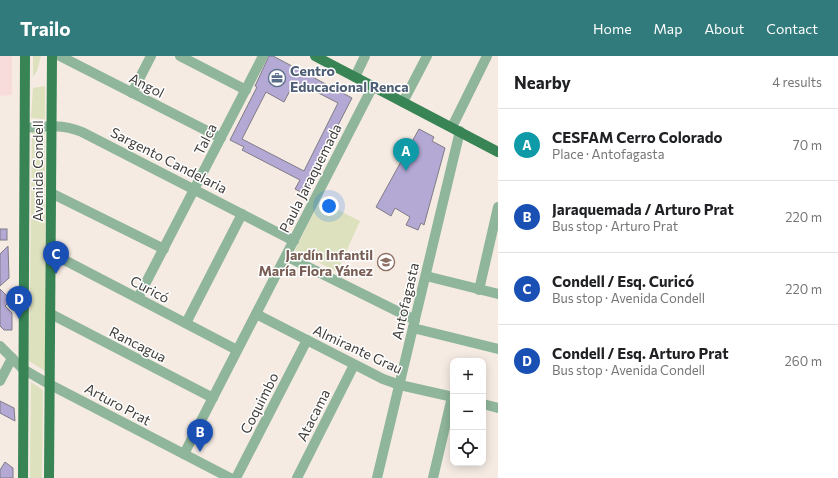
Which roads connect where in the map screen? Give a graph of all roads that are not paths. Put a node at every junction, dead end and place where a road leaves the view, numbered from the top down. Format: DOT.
graph roads {
  1 [pos="25,56"];
  2 [pos="52,56"];
  3 [pos="60,56"];
  4 [pos="151,56"];
  5 [pos="180,56"];
  6 [pos="263,56"];
  7 [pos="314,56"];
  8 [pos="365,56"];
  9 [pos="427,56"];
  10 [pos="488,56"];
  11 [pos="355,76"];
  12 [pos="373,86"];
  13 [pos="246,90"];
  14 [pos="132,93"];
  15 [pos="403,102"];
  16 [pos="51,125"];
  17 [pos="25,128"];
  18 [pos="456,129"];
  19 [pos="221,138"];
  20 [pos="498,152"];
  21 [pos="194,189"];
  22 [pos="50,193"];
  23 [pos="498,208"];
  24 [pos="242,214"];
  25 [pos="294,241"];
  26 [pos="164,249"];
  27 [pos="50,253"];
  28 [pos="286,256"];
  29 [pos="426,276"];
  30 [pos="478,290"];
  31 [pos="498,294"];
  32 [pos="138,298"];
  33 [pos="51,314"];
  34 [pos="256,314"];
  35 [pos="186,323"];
  36 [pos="414,324"];
  37 [pos="307,340"];
  38 [pos="0,346"];
  39 [pos="498,349"];
  40 [pos="237,350"];
  41 [pos="12,358"];
  42 [pos="354,365"];
  43 [pos="23,369"];
  44 [pos="0,381"];
  45 [pos="50,385"];
  46 [pos="400,385"];
  47 [pos="450,396"];
  48 [pos="213,398"];
  49 [pos="486,405"];
  50 [pos="498,408"];
  51 [pos="450,409"];
  52 [pos="184,454"];
  53 [pos="23,478"];
  54 [pos="49,478"];
  55 [pos="230,478"];
  56 [pos="236,478"];
  57 [pos="296,478"];
  58 [pos="378,478"];
  59 [pos="433,478"];
  1 -- 17 [label="main road, Avenida Condell"];
  2 -- 16 [label="main road, Avenida Condell"];
  3 -- 14 [label="street, Angol"];
  4 -- 14 [label="street"];
  5 -- 13 [label="street"];
  6 -- 13 [label="street, Talca"];
  7 -- 11 [label="main road"];
  8 -- 11 [label="street"];
  9 -- 15 [label="street"];
  10 -- 18 [label="street, Antofagasta"];
  11 -- 12 [label="main road"];
  12 -- 15 [label="main road"];
  12 -- 25 [label="street, Paula Jaraquemada"];
  13 -- 19 [label="street, Talca"];
  14 -- 19 [label="street, Angol"];
  15 -- 18 [label="main road"];
  16 -- 17 [label="street, Sargento Candelaria"];
  16 -- 21 [label="street, Sargento Candelaria"];
  16 -- 22 [label="main road, Avenida Condell"];
  17 -- 43 [label="main road, Avenida Condell"];
  18 -- 20 [label="main road"];
  18 -- 29 [label="street, Antofagasta"];
  19 -- 21 [label="street, Talca"];
  21 -- 24 [label="street, Sargento Candelaria"];
  21 -- 26 [label="street, Talca"];
  22 -- 26 [label="street"];
  22 -- 27 [label="main road, Avenida Condell"];
  23 -- 30 [label="street"];
  24 -- 25 [label="street, Sargento Candelaria"];
  24 -- 35 [label="street"];
  25 -- 28 [label="street, Paula Jaraquemada"];
  26 -- 32 [label="street, Talca"];
  27 -- 32 [label="street, Curicó"];
  27 -- 33 [label="main road, Avenida Condell"];
  28 -- 34 [label="street, Paula Jaraquemada"];
  28 -- 36 [label="street"];
  29 -- 30 [label="street"];
  29 -- 36 [label="street, Antofagasta"];
  30 -- 31 [label="street"];
  32 -- 35 [label="street, Curicó"];
  33 -- 45 [label="main road, Avenida Condell"];
  33 -- 48 [label="street, Rancagua"];
  34 -- 37 [label="street, Almirante Grau"];
  34 -- 40 [label="street, Paula Jaraquemada"];
  35 -- 40 [label="street, Curicó"];
  36 -- 39 [label="street"];
  36 -- 46 [label="street, Antofagasta"];
  37 -- 42 [label="street, Almirante Grau"];
  37 -- 56 [label="street, Coquimbo"];
  38 -- 41 [label="street, Arturo Prat"];
  40 -- 48 [label="street, Paula Jaraquemada"];
  41 -- 43 [label="street, Arturo Prat"];
  41 -- 44 [label="street"];
  42 -- 46 [label="street, Almirante Grau"];
  42 -- 57 [label="street, Atacama"];
  43 -- 45 [label="street, Arturo Prat"];
  43 -- 53 [label="main road, Avenida Condell"];
  45 -- 52 [label="street, Arturo Prat"];
  45 -- 54 [label="main road, Avenida Condell"];
  46 -- 47 [label="street, Almirante Grau"];
  46 -- 58 [label="street, Antofagasta"];
  48 -- 52 [label="street, Paula Jaraquemada"];
  49 -- 50 [label="street"];
  51 -- 59 [label="street"];
  52 -- 55 [label="street, Arturo Prat"];
}
